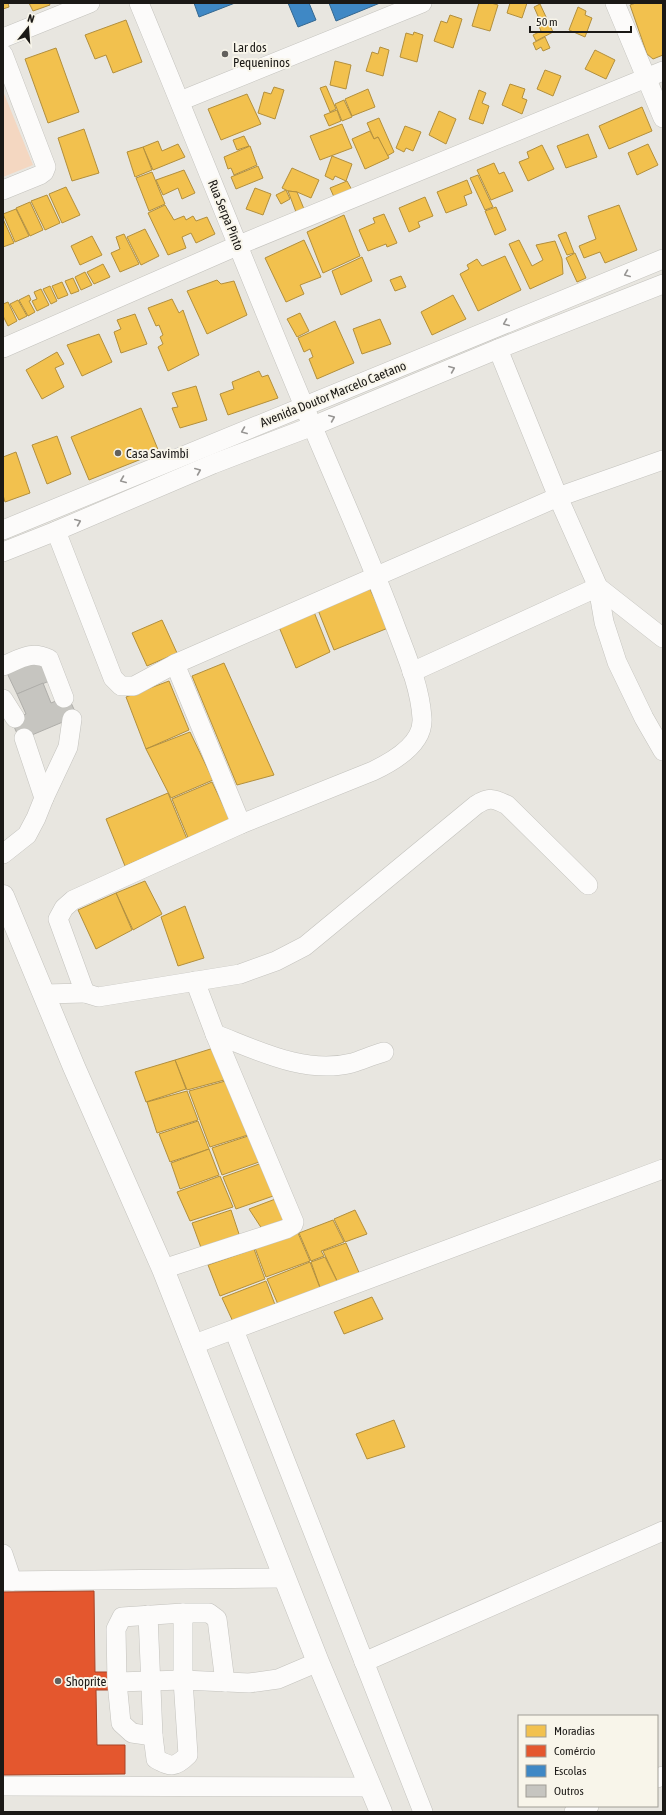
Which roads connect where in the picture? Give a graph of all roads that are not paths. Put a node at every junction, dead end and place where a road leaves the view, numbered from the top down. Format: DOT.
graph roads {
  1 [pos="90,3"];
  2 [pos="139,3"];
  3 [pos="422,3"];
  4 [pos="615,3"];
  5 [pos="3,38"];
  6 [pos="3,54"];
  7 [pos="654,75"];
  8 [pos="180,101"];
  9 [pos="663,118"];
  10 [pos="3,190"];
  11 [pos="239,245"];
  12 [pos="663,259"];
  13 [pos="663,284"];
  14 [pos="3,348"];
  15 [pos="498,349"];
  16 [pos="304,406"];
  17 [pos="313,426"];
  18 [pos="663,460"];
  19 [pos="558,497"];
  20 [pos="3,530"];
  21 [pos="56,532"];
  22 [pos="3,552"];
  23 [pos="377,577"];
  24 [pos="598,587"];
  25 [pos="663,638"];
  26 [pos="175,664"];
  27 [pos="3,666"];
  28 [pos="412,672"];
  29 [pos="64,698"];
  30 [pos="3,699"];
  31 [pos="15,718"];
  32 [pos="72,718"];
  33 [pos="24,738"];
  34 [pos="663,751"];
  35 [pos="44,798"];
  36 [pos="241,824"];
  37 [pos="3,854"];
  38 [pos="588,885"];
  39 [pos="3,896"];
  40 [pos="195,981"];
  41 [pos="85,993"];
  42 [pos="44,994"];
  43 [pos="215,1034"];
  44 [pos="384,1052"];
  45 [pos="663,1168"];
  46 [pos="162,1269"];
  47 [pos="234,1330"];
  48 [pos="192,1345"];
  49 [pos="663,1531"];
  50 [pos="3,1554"];
  51 [pos="285,1578"];
  52 [pos="8,1581"];
  53 [pos="183,1613"];
  54 [pos="148,1615"];
  55 [pos="318,1662"];
  56 [pos="364,1662"];
  57 [pos="183,1680"];
  58 [pos="150,1681"];
  59 [pos="117,1682"];
  60 [pos="224,1682"];
  61 [pos="153,1736"];
  62 [pos="3,1786"];
  63 [pos="370,1787"];
  64 [pos="586,1807"];
  65 [pos="381,1812"];
  66 [pos="423,1812"];
  67 [pos="574,1812"];
  1 -- 5 [label="street"];
  2 -- 8 [label="street, Rua Serpa Pinto"];
  3 -- 8 [label="street"];
  4 -- 7 [label="street"];
  6 -- 10 [label="street"];
  7 -- 9 [label="street"];
  7 -- 11 [label="street"];
  8 -- 11 [label="street, Rua Serpa Pinto"];
  11 -- 14 [label="street"];
  11 -- 16 [label="street, Rua Serpa Pinto"];
  12 -- 16 [label="street, Avenida Doutor Marcelo Caetano, one-way"];
  13 -- 15 [label="street, Avenida Doutor Marcelo Caetano"];
  17 -- 15 [label="street, Avenida Doutor Marcelo Caetano, one-way"];
  15 -- 19 [label="street"];
  16 -- 17 [label="street, Rua Serpa Pinto"];
  16 -- 20 [label="street, Avenida Doutor Marcelo Caetano, one-way"];
  21 -- 17 [label="street, Avenida Doutor Marcelo Caetano, one-way"];
  17 -- 23 [label="street, Rua Serpa Pinto"];
  18 -- 19 [label="street"];
  19 -- 23 [label="street"];
  19 -- 24 [label="street"];
  21 -- 22 [label="street, Avenida Doutor Marcelo Caetano"];
  21 -- 26 [label="street"];
  23 -- 26 [label="street"];
  23 -- 28 [label="street, Rua Serpa Pinto"];
  24 -- 25 [label="street"];
  24 -- 28 [label="street"];
  24 -- 34 [label="street"];
  26 -- 36 [label="street"];
  27 -- 29 [label="street"];
  28 -- 36 [label="street, Rua Serpa Pinto"];
  30 -- 31 [label="street"];
  32 -- 35 [label="street"];
  33 -- 35 [label="street"];
  35 -- 37 [label="street"];
  36 -- 41 [label="street, Rua Serpa Pinto"];
  38 -- 40 [label="street"];
  39 -- 42 [label="main road"];
  40 -- 41 [label="street"];
  40 -- 43 [label="street"];
  41 -- 42 [label="street"];
  42 -- 46 [label="main road"];
  43 -- 44 [label="street"];
  43 -- 46 [label="street"];
  45 -- 47 [label="street"];
  46 -- 48 [label="main road"];
  47 -- 48 [label="street"];
  47 -- 56 [label="street"];
  48 -- 51 [label="main road"];
  49 -- 56 [label="street"];
  50 -- 52 [label="street"];
  51 -- 52 [label="street"];
  51 -- 55 [label="main road"];
  53 -- 54 [label="street"];
  53 -- 57 [label="street"];
  53 -- 60 [label="street"];
  54 -- 58 [label="street"];
  54 -- 59 [label="street"];
  55 -- 60 [label="street"];
  55 -- 63 [label="main road"];
  56 -- 66 [label="street"];
  57 -- 58 [label="street"];
  57 -- 60 [label="street"];
  57 -- 61 [label="street"];
  58 -- 59 [label="street"];
  58 -- 61 [label="street"];
  59 -- 61 [label="street"];
  62 -- 63 [label="street"];
  63 -- 65 [label="main road"];
  64 -- 67 [label="street"];
}
